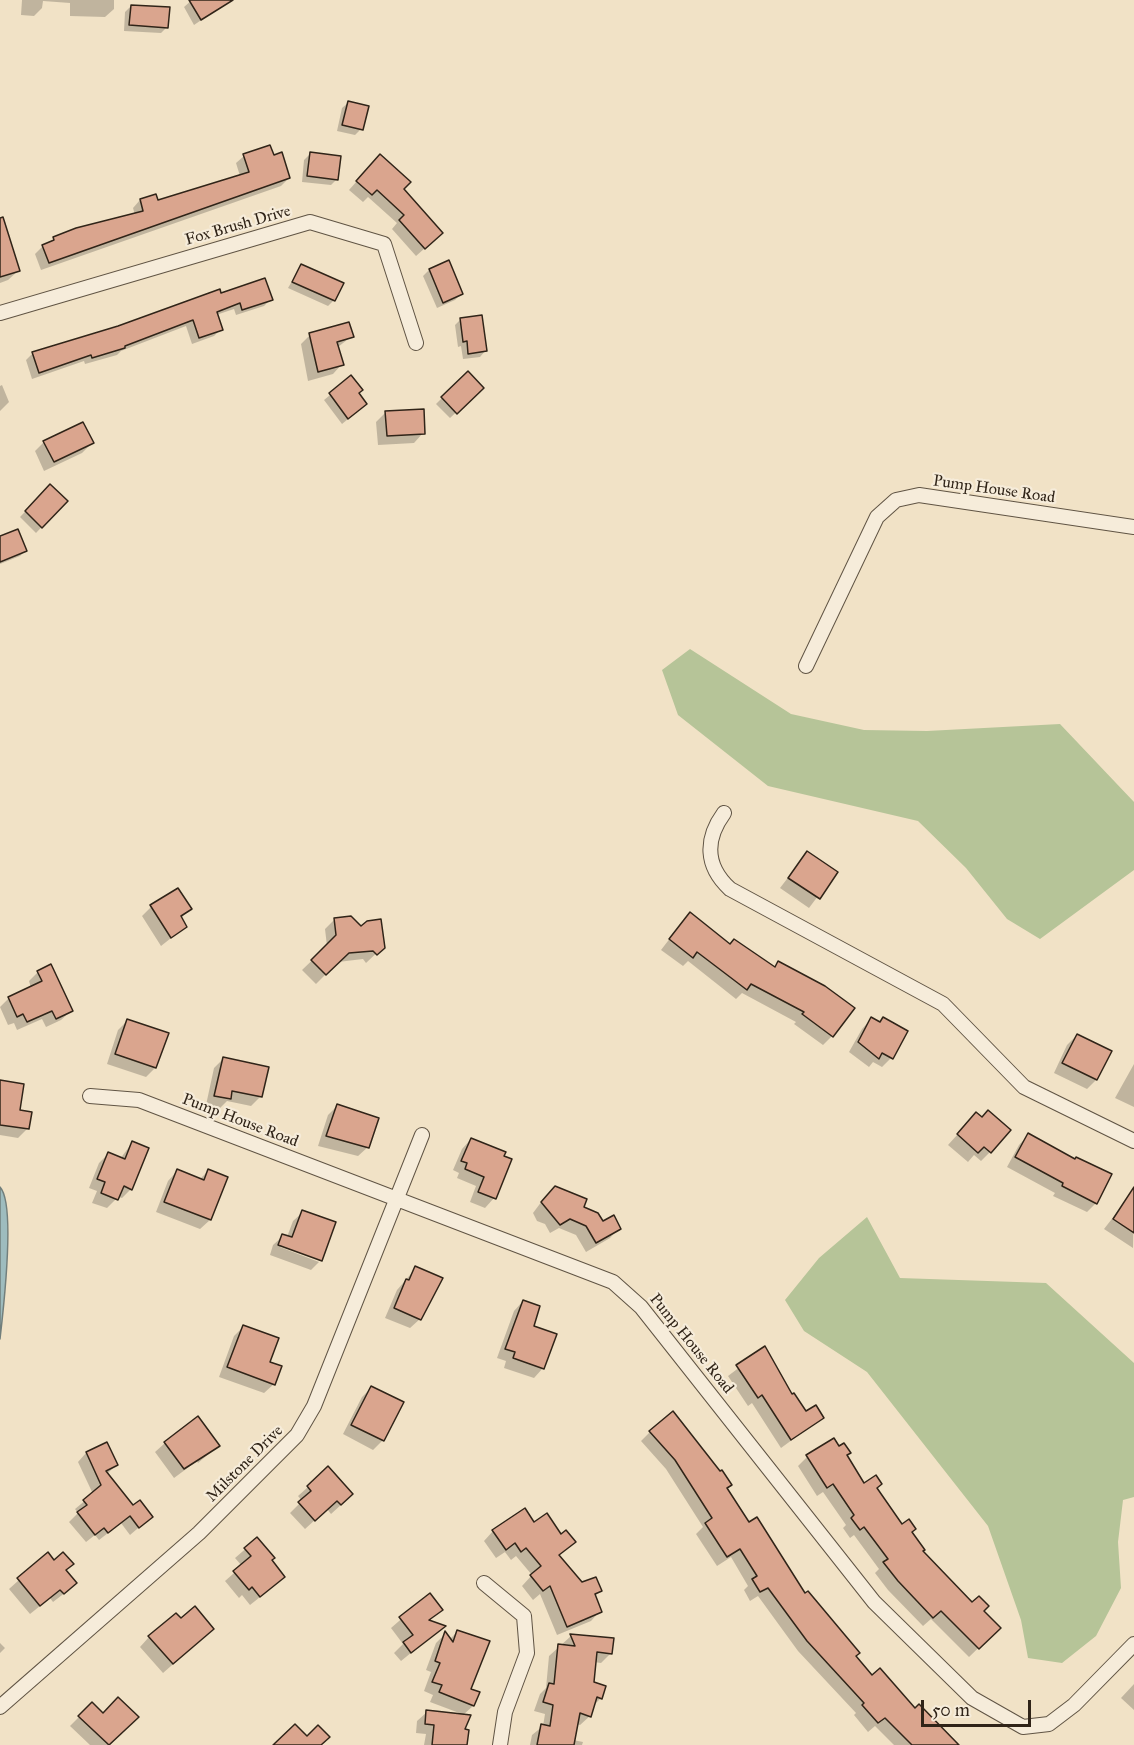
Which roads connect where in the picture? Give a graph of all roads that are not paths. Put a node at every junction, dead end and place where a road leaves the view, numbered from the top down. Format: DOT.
graph roads {
  1 [pos="0,313"];
  2 [pos="416,343"];
  3 [pos="1134,527"];
  4 [pos="806,666"];
  5 [pos="724,813"];
  6 [pos="90,1096"];
  7 [pos="422,1135"];
  8 [pos="1134,1140"];
  9 [pos="397,1199"];
  10 [pos="484,1583"];
  11 [pos="1134,1644"];
  12 [pos="0,1707"];
  13 [pos="500,1745"];
  1 -- 2 [label="street, Fox Brush Drive"];
  3 -- 4 [label="street, Pump House Road"];
  5 -- 8 [label="street"];
  6 -- 9 [label="street, Pump House Road"];
  7 -- 9 [label="street, Milstone Drive"];
  9 -- 11 [label="street, Pump House Road"];
  9 -- 12 [label="street, Milstone Drive"];
  10 -- 13 [label="street"];
}
